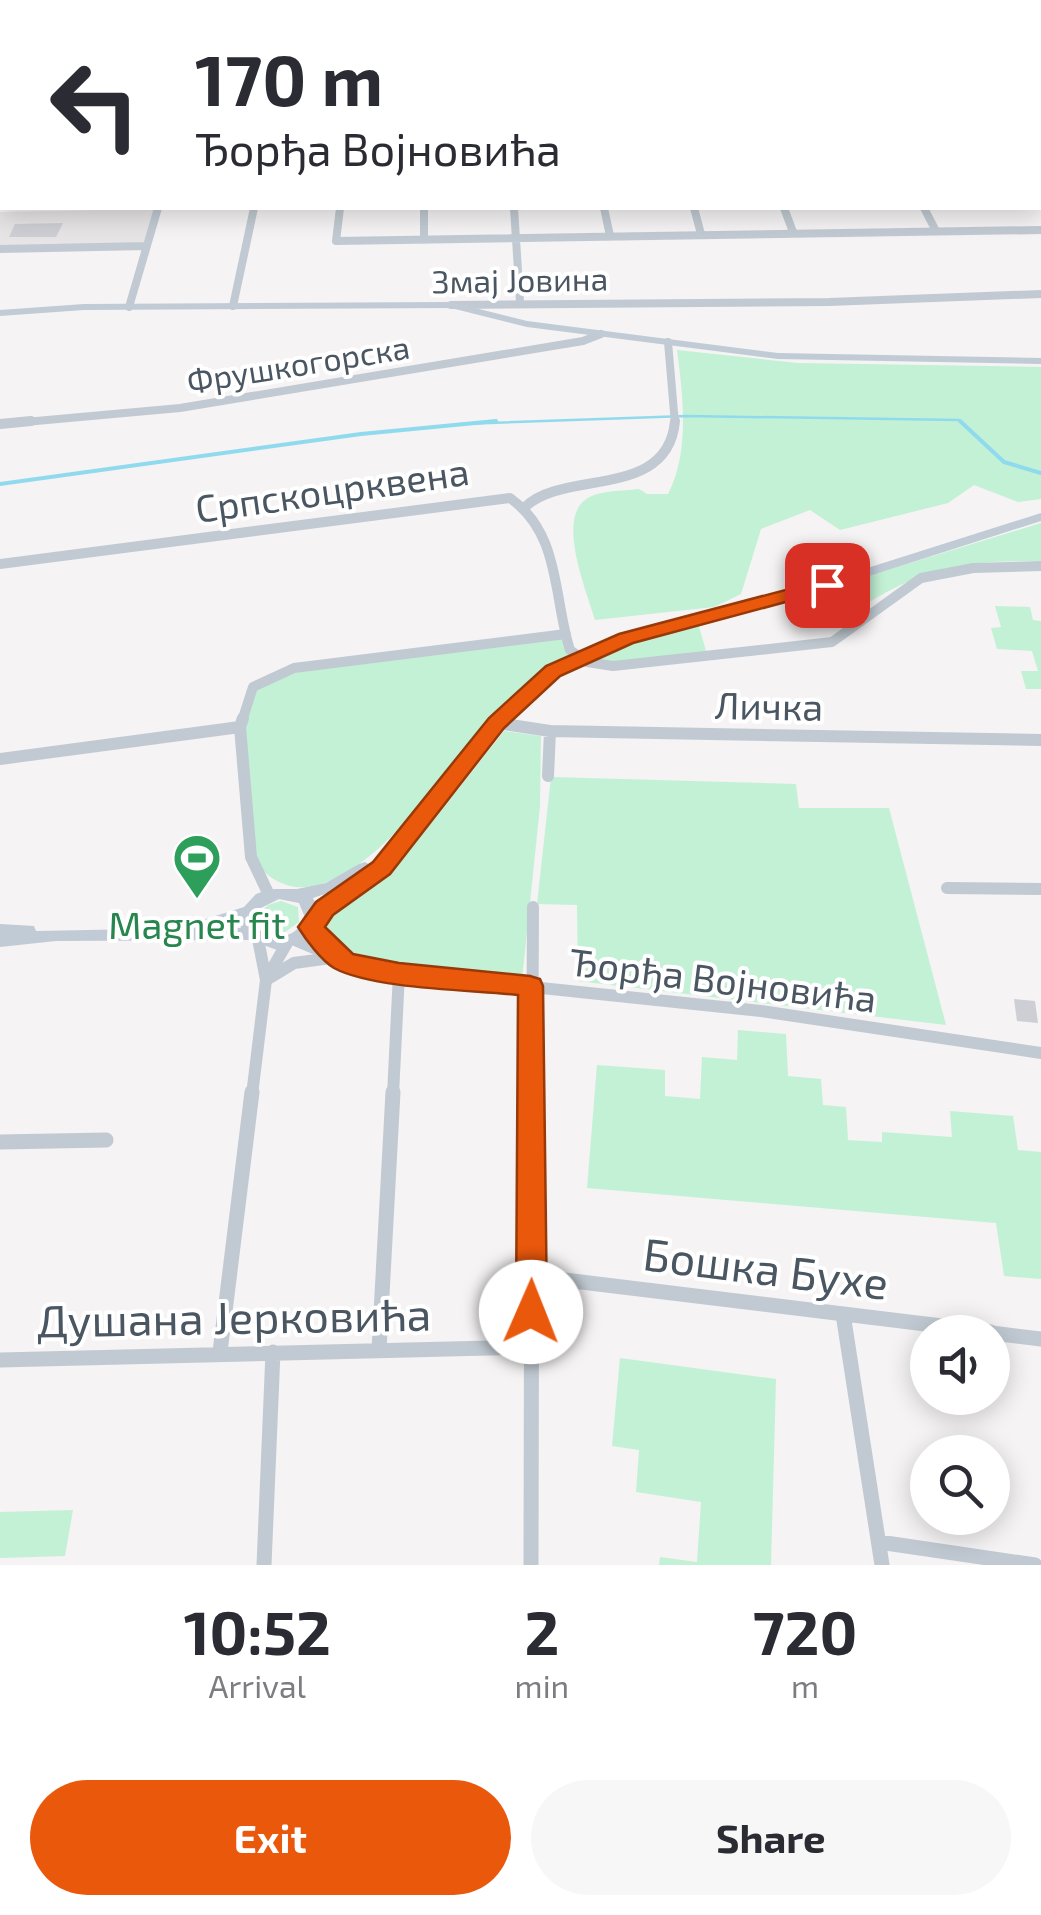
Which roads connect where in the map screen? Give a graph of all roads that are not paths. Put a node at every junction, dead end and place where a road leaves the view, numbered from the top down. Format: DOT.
graph roads {
  1 [pos="157,210"];
  2 [pos="254,210"];
  3 [pos="340,210"];
  4 [pos="424,210"];
  5 [pos="514,210"];
  6 [pos="604,210"];
  7 [pos="695,210"];
  8 [pos="785,210"];
  9 [pos="925,210"];
  10 [pos="936,230"];
  11 [pos="1041,230"];
  12 [pos="794,232"];
  13 [pos="701,234"];
  14 [pos="610,236"];
  15 [pos="517,238"];
  16 [pos="424,240"];
  17 [pos="146,246"];
  18 [pos="0,248"];
  19 [pos="1041,294"];
  20 [pos="520,302"];
  21 [pos="451,305"];
  22 [pos="234,306"];
  23 [pos="129,307"];
  24 [pos="0,312"];
  25 [pos="601,334"];
  26 [pos="668,342"];
  27 [pos="1041,362"];
  28 [pos="0,424"];
  29 [pos="525,507"];
  30 [pos="1041,517"];
  31 [pos="0,564"];
  32 [pos="1041,566"];
  33 [pos="566,634"];
  34 [pos="577,657"];
  35 [pos="497,723"];
  36 [pos="240,727"];
  37 [pos="550,731"];
  38 [pos="1041,740"];
  39 [pos="0,760"];
  40 [pos="548,776"];
  41 [pos="404,838"];
  42 [pos="947,888"];
  43 [pos="1041,889"];
  44 [pos="269,895"];
  45 [pos="298,895"];
  46 [pos="533,907"];
  47 [pos="248,912"];
  48 [pos="312,923"];
  49 [pos="0,930"];
  50 [pos="174,933"];
  51 [pos="56,935"];
  52 [pos="254,937"];
  53 [pos="0,941"];
  54 [pos="291,942"];
  55 [pos="339,959"];
  56 [pos="399,973"];
  57 [pos="266,980"];
  58 [pos="530,986"];
  59 [pos="1041,1053"];
  60 [pos="106,1140"];
  61 [pos="0,1142"];
  62 [pos="532,1276"];
  63 [pos="843,1314"];
  64 [pos="910,1323"];
  65 [pos="1010,1335"];
  66 [pos="1041,1339"];
  67 [pos="530,1348"];
  68 [pos="379,1350"];
  69 [pos="220,1352"];
  70 [pos="274,1352"];
  71 [pos="0,1360"];
  72 [pos="879,1542"];
  73 [pos="264,1565"];
  74 [pos="530,1565"];
  75 [pos="882,1565"];
  76 [pos="1034,1565"];
  1 -- 17 [label="street"];
  2 -- 22 [label="street"];
  3 -- 16 [label="street"];
  4 -- 16 [label="street"];
  5 -- 15 [label="street"];
  6 -- 14 [label="street"];
  7 -- 13 [label="street"];
  8 -- 12 [label="street"];
  9 -- 10 [label="street"];
  10 -- 11 [label="street"];
  10 -- 12 [label="street"];
  12 -- 13 [label="street"];
  13 -- 14 [label="street"];
  14 -- 15 [label="street"];
  15 -- 16 [label="street"];
  15 -- 20 [label="street"];
  17 -- 18 [label="street"];
  17 -- 23 [label="street"];
  19 -- 20 [label="street, Змај Јовина"];
  20 -- 21 [label="street, Змај Јовина"];
  21 -- 22 [label="main road, Змај Јовина"];
  21 -- 25 [label="main road"];
  22 -- 23 [label="main road, Змај Јовина"];
  23 -- 24 [label="main road, Змај Јовина"];
  25 -- 26 [label="main road"];
  25 -- 28 [label="street, Фрушкогорска"];
  26 -- 27 [label="main road"];
  26 -- 29 [label="street, Српскоцрквена"];
  29 -- 31 [label="street, Српскоцрквена"];
  29 -- 33 [label="street"];
  30 -- 34 [label="main road"];
  32 -- 34 [label="street"];
  33 -- 34 [label="street"];
  33 -- 36 [label="street"];
  34 -- 35 [label="main road"];
  35 -- 37 [label="street, Личка"];
  35 -- 41 [label="main road"];
  36 -- 39 [label="street"];
  36 -- 44 [label="street"];
  37 -- 38 [label="street, Личка"];
  37 -- 40 [label="street"];
  41 -- 45 [label="main road"];
  41 -- 48 [label="main road"];
  42 -- 43 [label="street"];
  44 -- 45 [label="main road"];
  44 -- 47 [label="main road"];
  45 -- 48 [label="main road"];
  46 -- 58 [label="street"];
  47 -- 50 [label="main road"];
  47 -- 52 [label="main road"];
  48 -- 54 [label="main road"];
  48 -- 55 [label="street"];
  49 -- 51 [label="main road"];
  50 -- 51 [label="main road"];
  50 -- 52 [label="main road"];
  51 -- 53 [label="main road"];
  52 -- 54 [label="main road"];
  52 -- 57 [label="street"];
  54 -- 55 [label="street, Ђорђа Војновића"];
  54 -- 57 [label="street"];
  55 -- 56 [label="street, Ђорђа Војновића"];
  55 -- 57 [label="street"];
  56 -- 58 [label="street, Ђорђа Војновића"];
  56 -- 68 [label="street"];
  57 -- 69 [label="street"];
  58 -- 59 [label="street, Ђорђа Војновића"];
  58 -- 62 [label="street"];
  60 -- 61 [label="street"];
  62 -- 63 [label="street, Бошка Бухе"];
  62 -- 67 [label="street"];
  63 -- 64 [label="street, Бошка Бухе"];
  63 -- 72 [label="street"];
  65 -- 66 [label="street, Бошка Бухе"];
  67 -- 68 [label="street, Душана Јерковића"];
  67 -- 74 [label="street"];
  68 -- 70 [label="street, Душана Јерковића"];
  69 -- 70 [label="street, Душана Јерковића"];
  69 -- 71 [label="street, Душана Јерковића"];
  70 -- 73 [label="street"];
  72 -- 75 [label="street"];
  72 -- 76 [label="street"];
}
